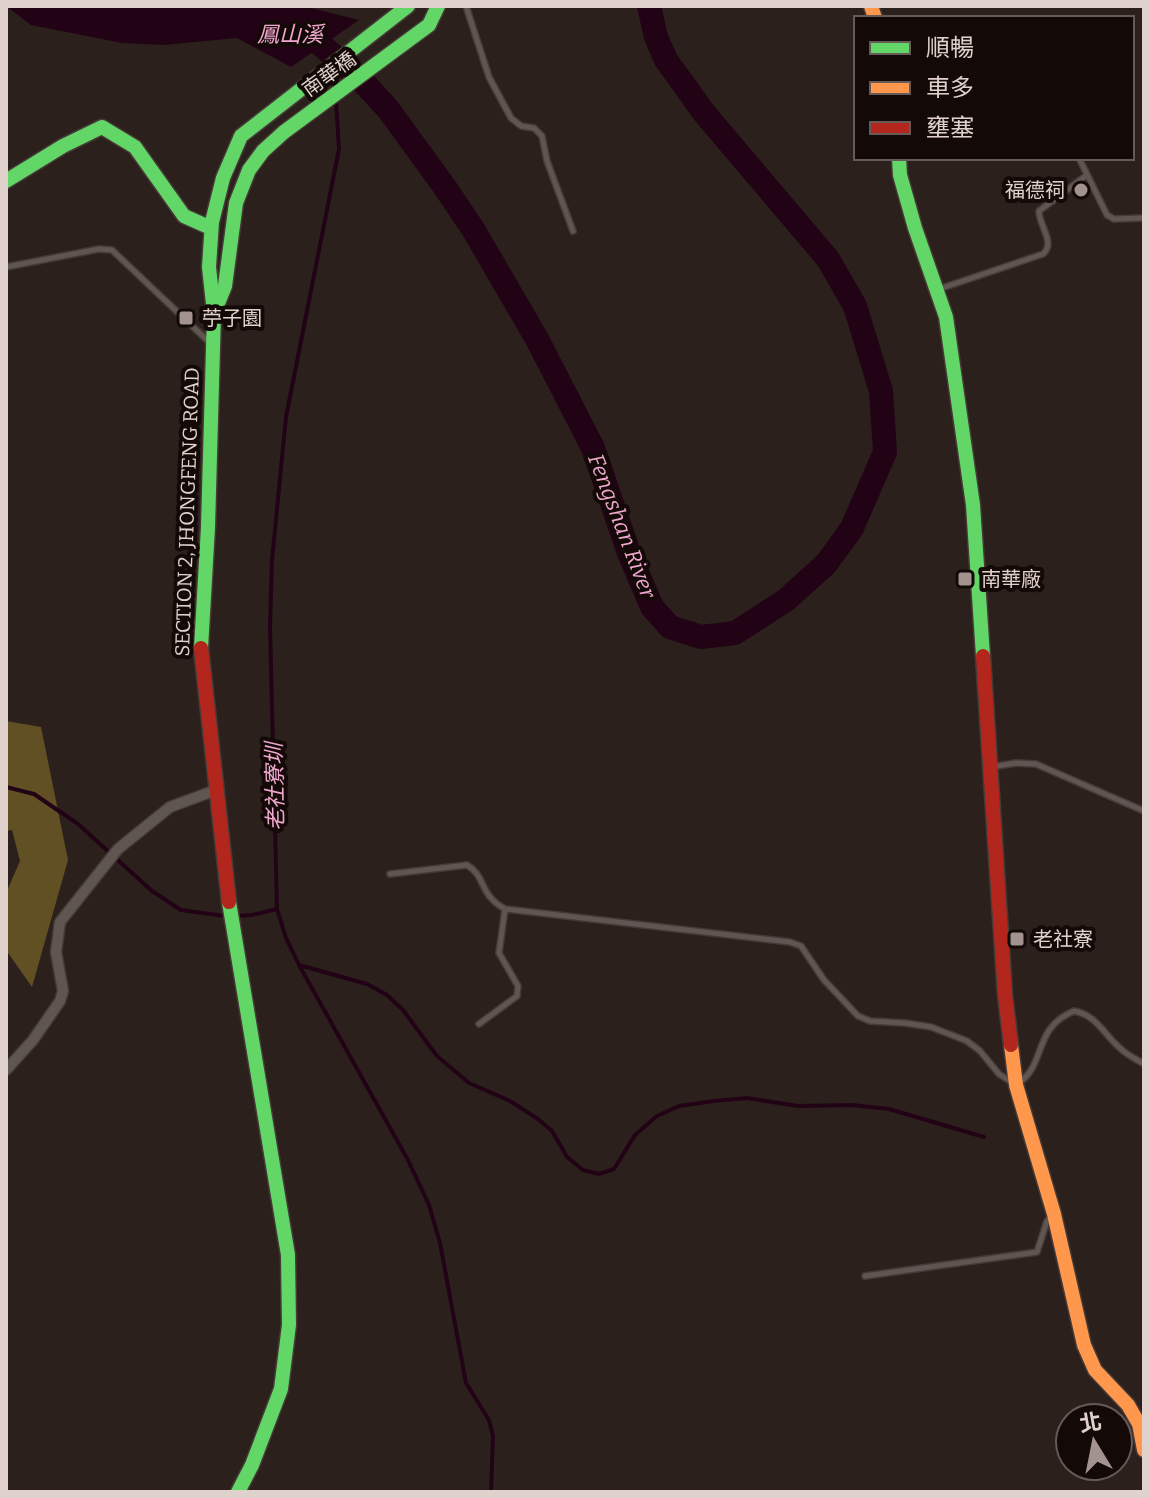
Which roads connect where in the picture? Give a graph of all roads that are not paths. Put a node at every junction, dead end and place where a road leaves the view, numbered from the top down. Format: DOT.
graph roads {
  1 [pos="408,6"];
  2 [pos="438,6"];
  3 [pos="466,6"];
  4 [pos="269,113"];
  5 [pos="284,132"];
  6 [pos="899,160"];
  7 [pos="1080,160"];
  8 [pos="1087,175"];
  9 [pos="6,181"];
  10 [pos="1144,218"];
  11 [pos="211,228"];
  12 [pos="573,231"];
  13 [pos="6,267"];
  14 [pos="938,289"];
  15 [pos="214,313"];
  16 [pos="213,345"];
  17 [pos="991,767"];
  18 [pos="216,790"];
  19 [pos="1144,811"];
  20 [pos="390,874"];
  21 [pos="505,909"];
  22 [pos="479,1024"];
  23 [pos="1144,1064"];
  24 [pos="6,1070"];
  25 [pos="1016,1085"];
  26 [pos="1054,1214"];
  27 [pos="865,1276"];
  28 [pos="1144,1450"];
  29 [pos="238,1492"];
  1 -- 4 [label="main road, 南華橋"];
  2 -- 5 [label="main road, 南華橋"];
  3 -- 12 [label="lane"];
  4 -- 11 [label="main road, SECTION 2, JHONGFENG ROAD"];
  5 -- 15 [label="main road, SECTION 2, JHONGFENG ROAD"];
  6 -- 14 [label="main road"];
  7 -- 8 [label="lane"];
  8 -- 10 [label="lane"];
  8 -- 14 [label="lane"];
  9 -- 11 [label="main road"];
  11 -- 15 [label="main road, SECTION 2, JHONGFENG ROAD"];
  13 -- 16 [label="lane"];
  14 -- 17 [label="main road"];
  15 -- 16 [label="main road, SECTION 2, JHONGFENG ROAD"];
  16 -- 18 [label="main road, SECTION 2, JHONGFENG ROAD"];
  17 -- 19 [label="lane"];
  17 -- 25 [label="main road"];
  18 -- 24 [label="street"];
  18 -- 29 [label="main road, SECTION 2, JHONGFENG ROAD"];
  20 -- 21 [label="lane"];
  21 -- 22 [label="lane"];
  21 -- 25 [label="lane"];
  23 -- 25 [label="lane"];
  25 -- 26 [label="main road"];
  26 -- 27 [label="lane"];
  26 -- 28 [label="main road"];
}
